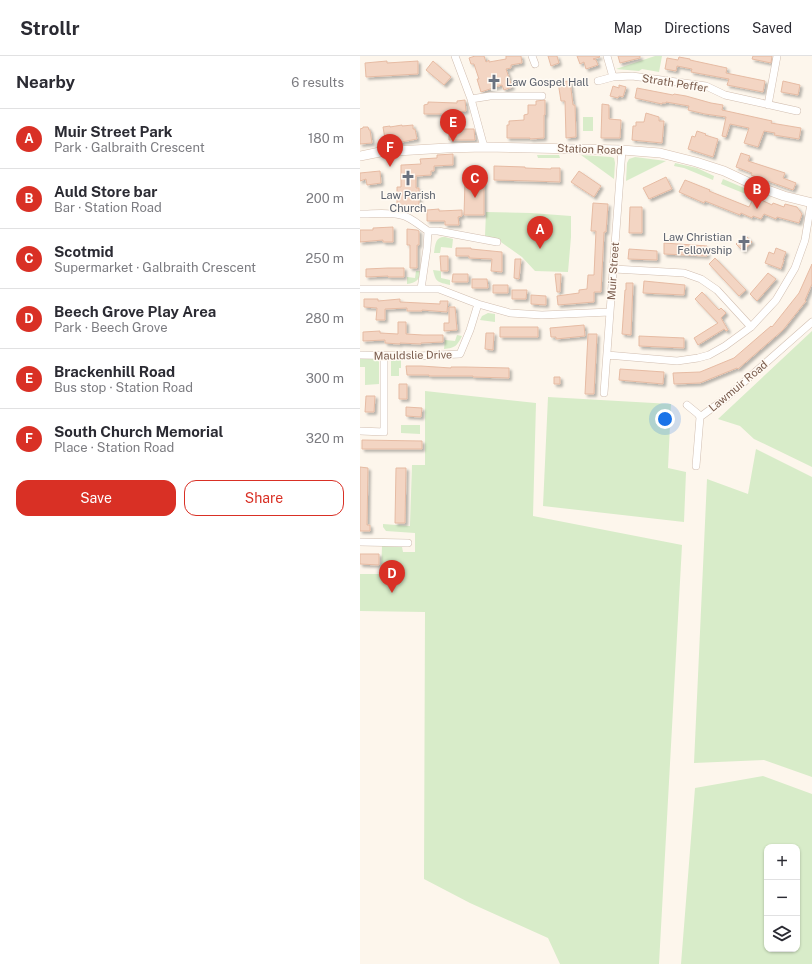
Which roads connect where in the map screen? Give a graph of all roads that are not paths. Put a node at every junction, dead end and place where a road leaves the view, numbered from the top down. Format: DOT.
graph roads {
  1 [pos="455,56"];
  2 [pos="532,56"];
  3 [pos="607,56"];
  4 [pos="777,56"];
  5 [pos="535,64"];
  6 [pos="613,77"];
  7 [pos="598,81"];
  8 [pos="542,96"];
  9 [pos="471,100"];
  10 [pos="768,105"];
  11 [pos="797,111"];
  12 [pos="484,147"];
  13 [pos="622,150"];
  14 [pos="360,156"];
  15 [pos="811,203"];
  16 [pos="360,214"];
  17 [pos="428,231"];
  18 [pos="809,241"];
  19 [pos="497,242"];
  20 [pos="614,269"];
  21 [pos="360,289"];
  22 [pos="421,289"];
  23 [pos="478,304"];
  24 [pos="610,312"];
  25 [pos="812,322"];
  26 [pos="751,327"];
  27 [pos="360,355"];
  28 [pos="607,355"];
  29 [pos="384,356"];
  30 [pos="604,393"];
  31 [pos="687,405"];
  32 [pos="700,417"];
  33 [pos="360,431"];
  34 [pos="696,466"];
  35 [pos="360,542"];
  36 [pos="408,543"];
  1 -- 9 [label="street"];
  2 -- 5 [label="street"];
  3 -- 6 [label="street"];
  4 -- 10 [label="street"];
  6 -- 7 [label="street, Strath Peffer"];
  6 -- 10 [label="street, Strath Peffer"];
  8 -- 9 [label="street"];
  9 -- 12 [label="street"];
  10 -- 11 [label="street, Strath Peffer"];
  12 -- 13 [label="main road, Station Road"];
  12 -- 14 [label="main road, Station Road"];
  13 -- 15 [label="main road, Station Road"];
  13 -- 20 [label="street, Muir Street"];
  15 -- 18 [label="street"];
  16 -- 17 [label="street"];
  17 -- 19 [label="street"];
  17 -- 22 [label="street"];
  18 -- 26 [label="street"];
  20 -- 24 [label="street, Muir Street"];
  20 -- 26 [label="street"];
  21 -- 22 [label="street"];
  22 -- 23 [label="street"];
  23 -- 24 [label="street"];
  23 -- 29 [label="street, Mauldslie Drive"];
  24 -- 28 [label="street, Muir Street"];
  25 -- 32 [label="street, Lawmuir Road"];
  26 -- 28 [label="street"];
  27 -- 29 [label="street, Mauldslie Drive"];
  28 -- 30 [label="street, Muir Street"];
  29 -- 33 [label="street"];
  31 -- 32 [label="street"];
  32 -- 34 [label="street, Lawmuir Road"];
  35 -- 36 [label="street"];
}
